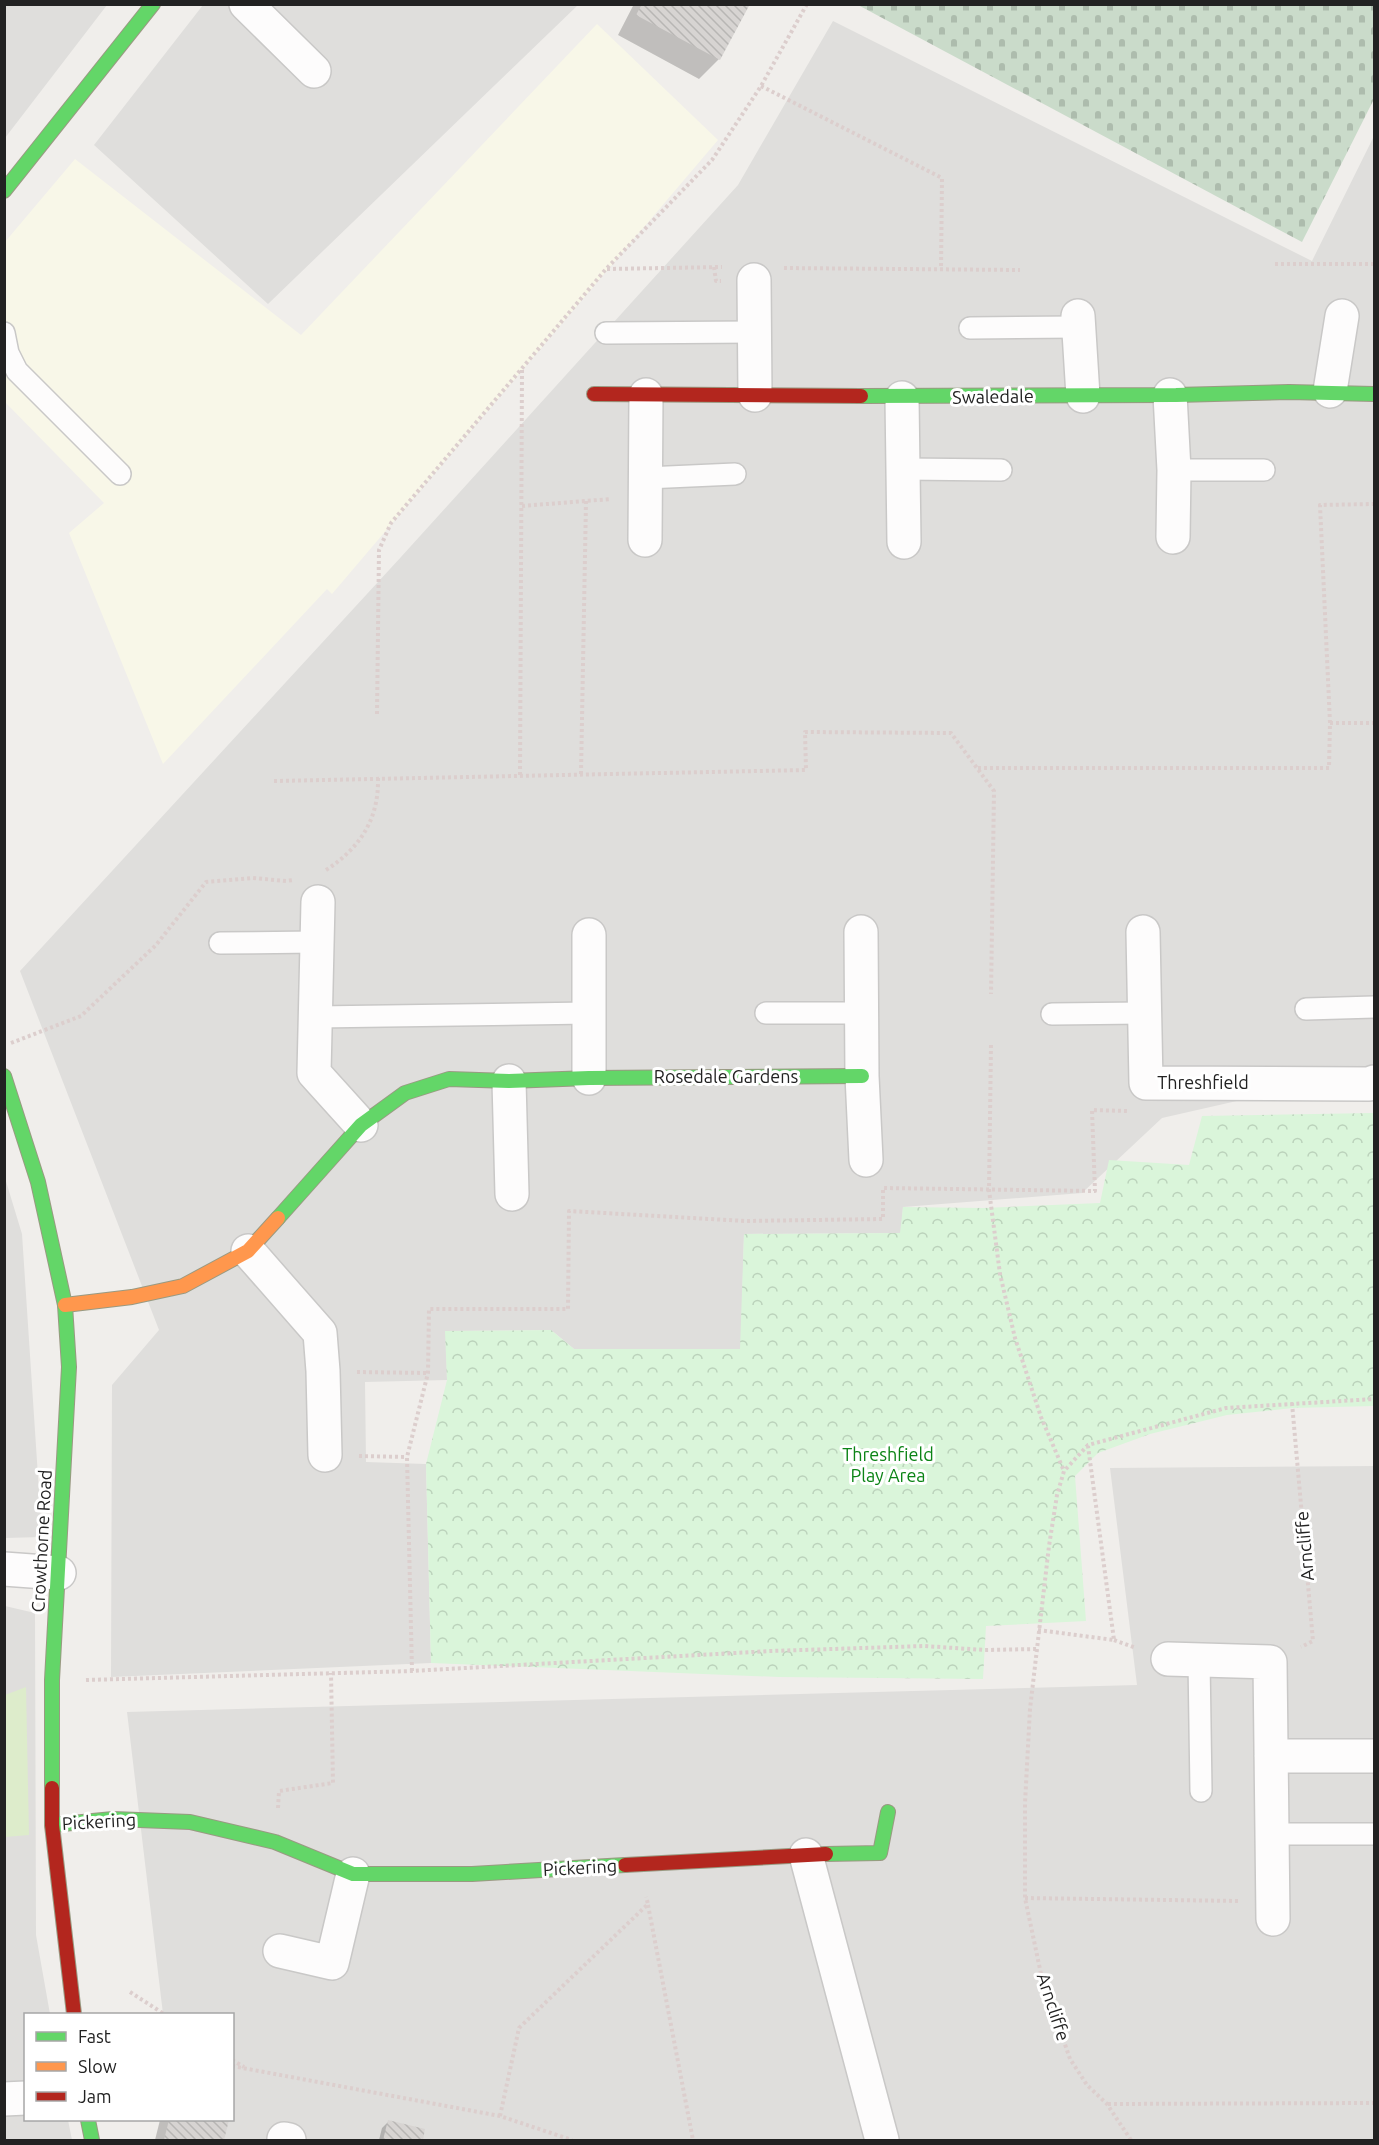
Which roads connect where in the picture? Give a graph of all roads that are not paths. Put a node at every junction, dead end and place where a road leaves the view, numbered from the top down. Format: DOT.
graph roads {
  1 [pos="153,4"];
  2 [pos="246,4"];
  3 [pos="314,71"];
  4 [pos="4,191"];
  5 [pos="752,272"];
  6 [pos="1342,316"];
  7 [pos="1078,321"];
  8 [pos="970,328"];
  9 [pos="755,332"];
  10 [pos="4,333"];
  11 [pos="606,333"];
  12 [pos="1330,391"];
  13 [pos="594,394"];
  14 [pos="1374,394"];
  15 [pos="646,395"];
  16 [pos="755,395"];
  17 [pos="1170,395"];
  18 [pos="1083,396"];
  19 [pos="902,398"];
  20 [pos="903,469"];
  21 [pos="1174,470"];
  22 [pos="1264,470"];
  23 [pos="1001,471"];
  24 [pos="120,474"];
  25 [pos="735,474"];
  26 [pos="646,487"];
  27 [pos="1173,537"];
  28 [pos="645,540"];
  29 [pos="904,542"];
  30 [pos="318,902"];
  31 [pos="861,932"];
  32 [pos="1143,932"];
  33 [pos="589,935"];
  34 [pos="317,942"];
  35 [pos="220,943"];
  36 [pos="1374,1007"];
  37 [pos="1306,1009"];
  38 [pos="589,1013"];
  39 [pos="766,1013"];
  40 [pos="1144,1013"];
  41 [pos="862,1014"];
  42 [pos="1052,1014"];
  43 [pos="316,1017"];
  44 [pos="4,1076"];
  45 [pos="862,1076"];
  46 [pos="589,1078"];
  47 [pos="509,1081"];
  48 [pos="1374,1082"];
  49 [pos="10,1117"];
  50 [pos="361,1125"];
  51 [pos="866,1160"];
  52 [pos="512,1194"];
  53 [pos="248,1251"];
  54 [pos="65,1305"];
  55 [pos="325,1455"];
  56 [pos="4,1569"];
  57 [pos="59,1573"];
  58 [pos="1184,1659"];
  59 [pos="1271,1756"];
  60 [pos="1374,1756"];
  61 [pos="1201,1791"];
  62 [pos="888,1812"];
  63 [pos="52,1825"];
  64 [pos="1271,1834"];
  65 [pos="1374,1834"];
  66 [pos="806,1855"];
  67 [pos="353,1874"];
  68 [pos="1272,1910"];
  69 [pos="280,1951"];
  70 [pos="74,2013"];
  71 [pos="24,2098"];
  72 [pos="4,2099"];
  73 [pos="88,2121"];
  74 [pos="92,2140"];
  75 [pos="882,2140"];
  1 -- 4 [label="street"];
  2 -- 3 [label="street"];
  5 -- 9 [label="street"];
  6 -- 12 [label="street"];
  7 -- 8 [label="lane"];
  7 -- 18 [label="street"];
  9 -- 11 [label="lane"];
  9 -- 16 [label="street"];
  10 -- 24 [label="lane"];
  12 -- 14 [label="street, Swaledale"];
  12 -- 17 [label="street, Swaledale"];
  13 -- 15 [label="street, Swaledale"];
  15 -- 16 [label="street, Swaledale"];
  15 -- 26 [label="street"];
  16 -- 19 [label="street, Swaledale"];
  17 -- 18 [label="street, Swaledale"];
  17 -- 21 [label="street"];
  18 -- 19 [label="street, Swaledale"];
  19 -- 20 [label="street"];
  20 -- 23 [label="lane"];
  20 -- 29 [label="street"];
  21 -- 22 [label="lane"];
  21 -- 27 [label="street"];
  25 -- 26 [label="lane"];
  26 -- 28 [label="street"];
  30 -- 34 [label="street"];
  31 -- 41 [label="street"];
  32 -- 40 [label="street, Threshfield"];
  33 -- 38 [label="street"];
  34 -- 35 [label="lane"];
  34 -- 43 [label="street"];
  36 -- 37 [label="lane"];
  38 -- 43 [label="lane"];
  38 -- 46 [label="street"];
  39 -- 41 [label="lane"];
  40 -- 42 [label="lane"];
  40 -- 48 [label="street, Threshfield"];
  41 -- 45 [label="street"];
  43 -- 50 [label="street"];
  44 -- 49 [label="street, Crowthorne Road"];
  45 -- 46 [label="street, Rosedale Gardens"];
  45 -- 51 [label="street"];
  46 -- 47 [label="street, Rosedale Gardens"];
  47 -- 50 [label="street, Rosedale Gardens"];
  47 -- 52 [label="street"];
  49 -- 54 [label="street, Crowthorne Road"];
  50 -- 53 [label="street, Rosedale Gardens"];
  53 -- 54 [label="street, Rosedale Gardens"];
  53 -- 55 [label="street"];
  54 -- 57 [label="street, Crowthorne Road"];
  56 -- 57 [label="street"];
  57 -- 63 [label="street, Crowthorne Road"];
  58 -- 59 [label="street"];
  58 -- 61 [label="lane"];
  59 -- 60 [label="street"];
  59 -- 64 [label="street"];
  62 -- 66 [label="street, Pickering"];
  63 -- 67 [label="street, Pickering"];
  63 -- 70 [label="street, Crowthorne Road"];
  64 -- 65 [label="lane"];
  64 -- 68 [label="street"];
  66 -- 67 [label="street, Pickering"];
  66 -- 75 [label="street"];
  67 -- 69 [label="street"];
  71 -- 72 [label="street"];
  73 -- 74 [label="street"];
}
